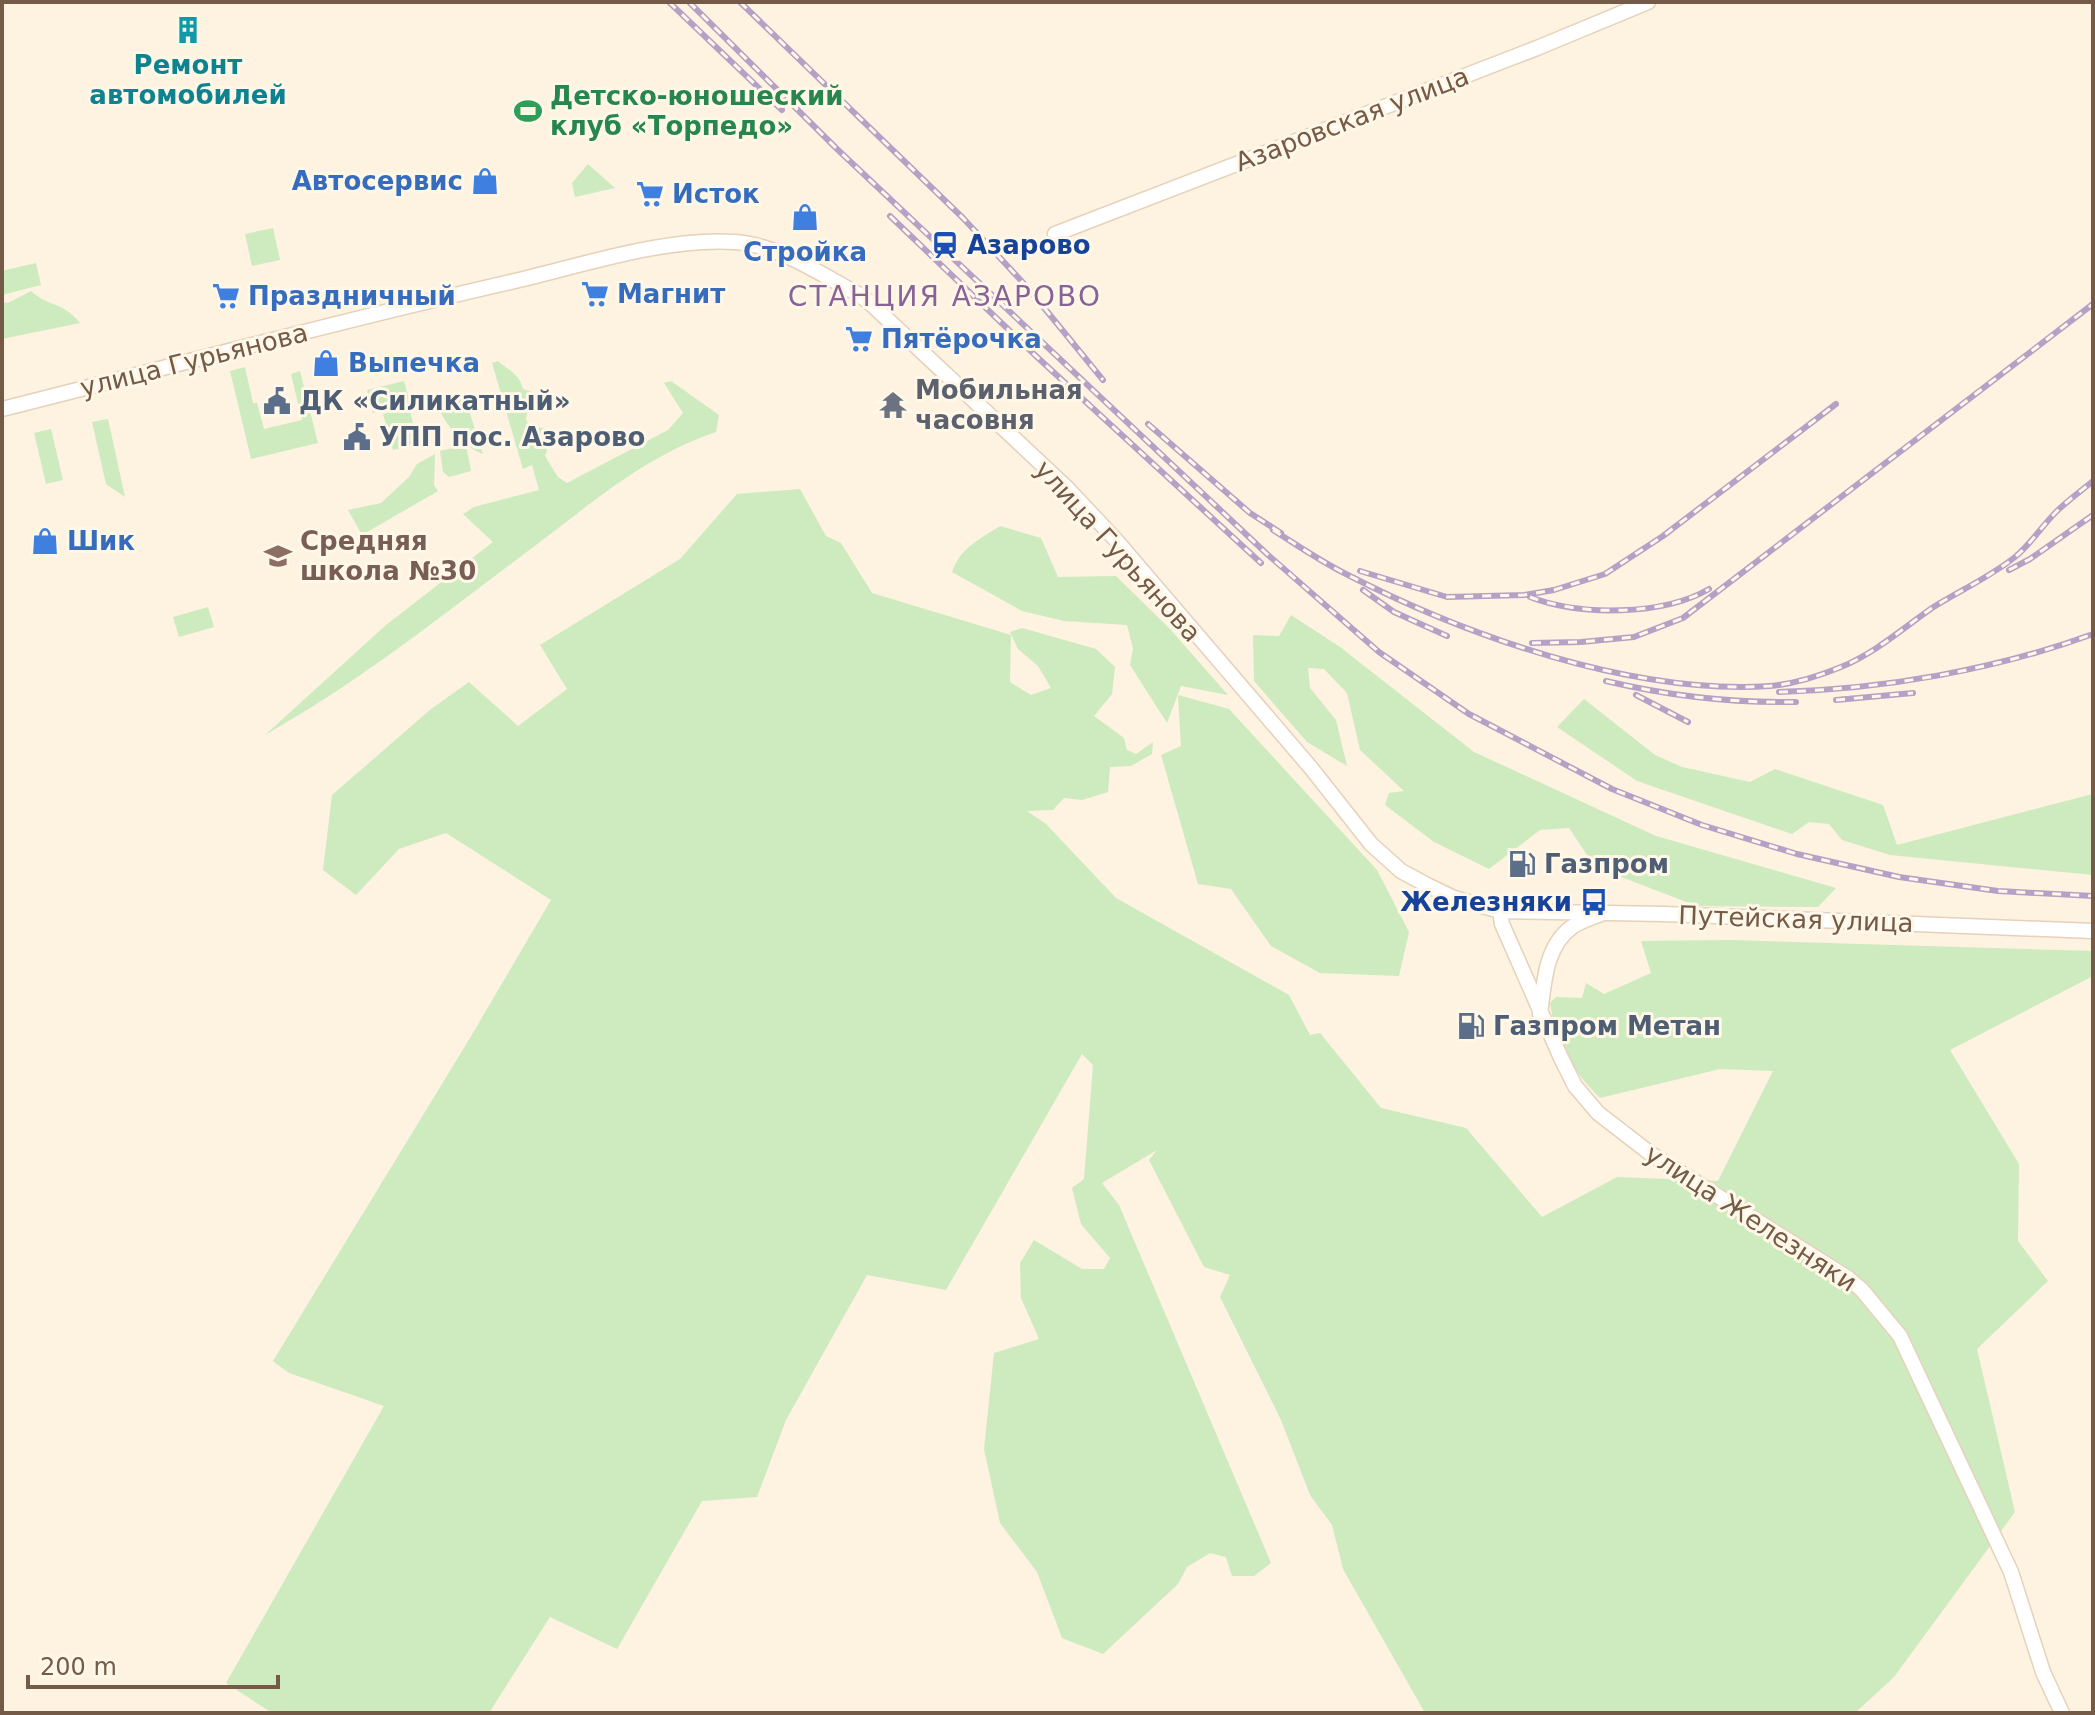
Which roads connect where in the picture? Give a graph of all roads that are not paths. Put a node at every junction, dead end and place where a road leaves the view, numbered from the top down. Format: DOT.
graph roads {
  1 [pos="1648,2"];
  2 [pos="1055,234"];
  3 [pos="2,409"];
  4 [pos="1500,911"];
  5 [pos="1605,912"];
  6 [pos="2093,931"];
  7 [pos="1540,1014"];
  8 [pos="2062,1713"];
  1 -- 2 [label="street, Азаровская улица"];
  3 -- 4 [label="street, улица Гурьянова"];
  4 -- 5 [label="street, Путейская улица"];
  4 -- 7 [label="street, улица Железняки"];
  5 -- 6 [label="street, Путейская улица"];
  5 -- 7 [label="street"];
  7 -- 8 [label="street, улица Железняки"];
}
